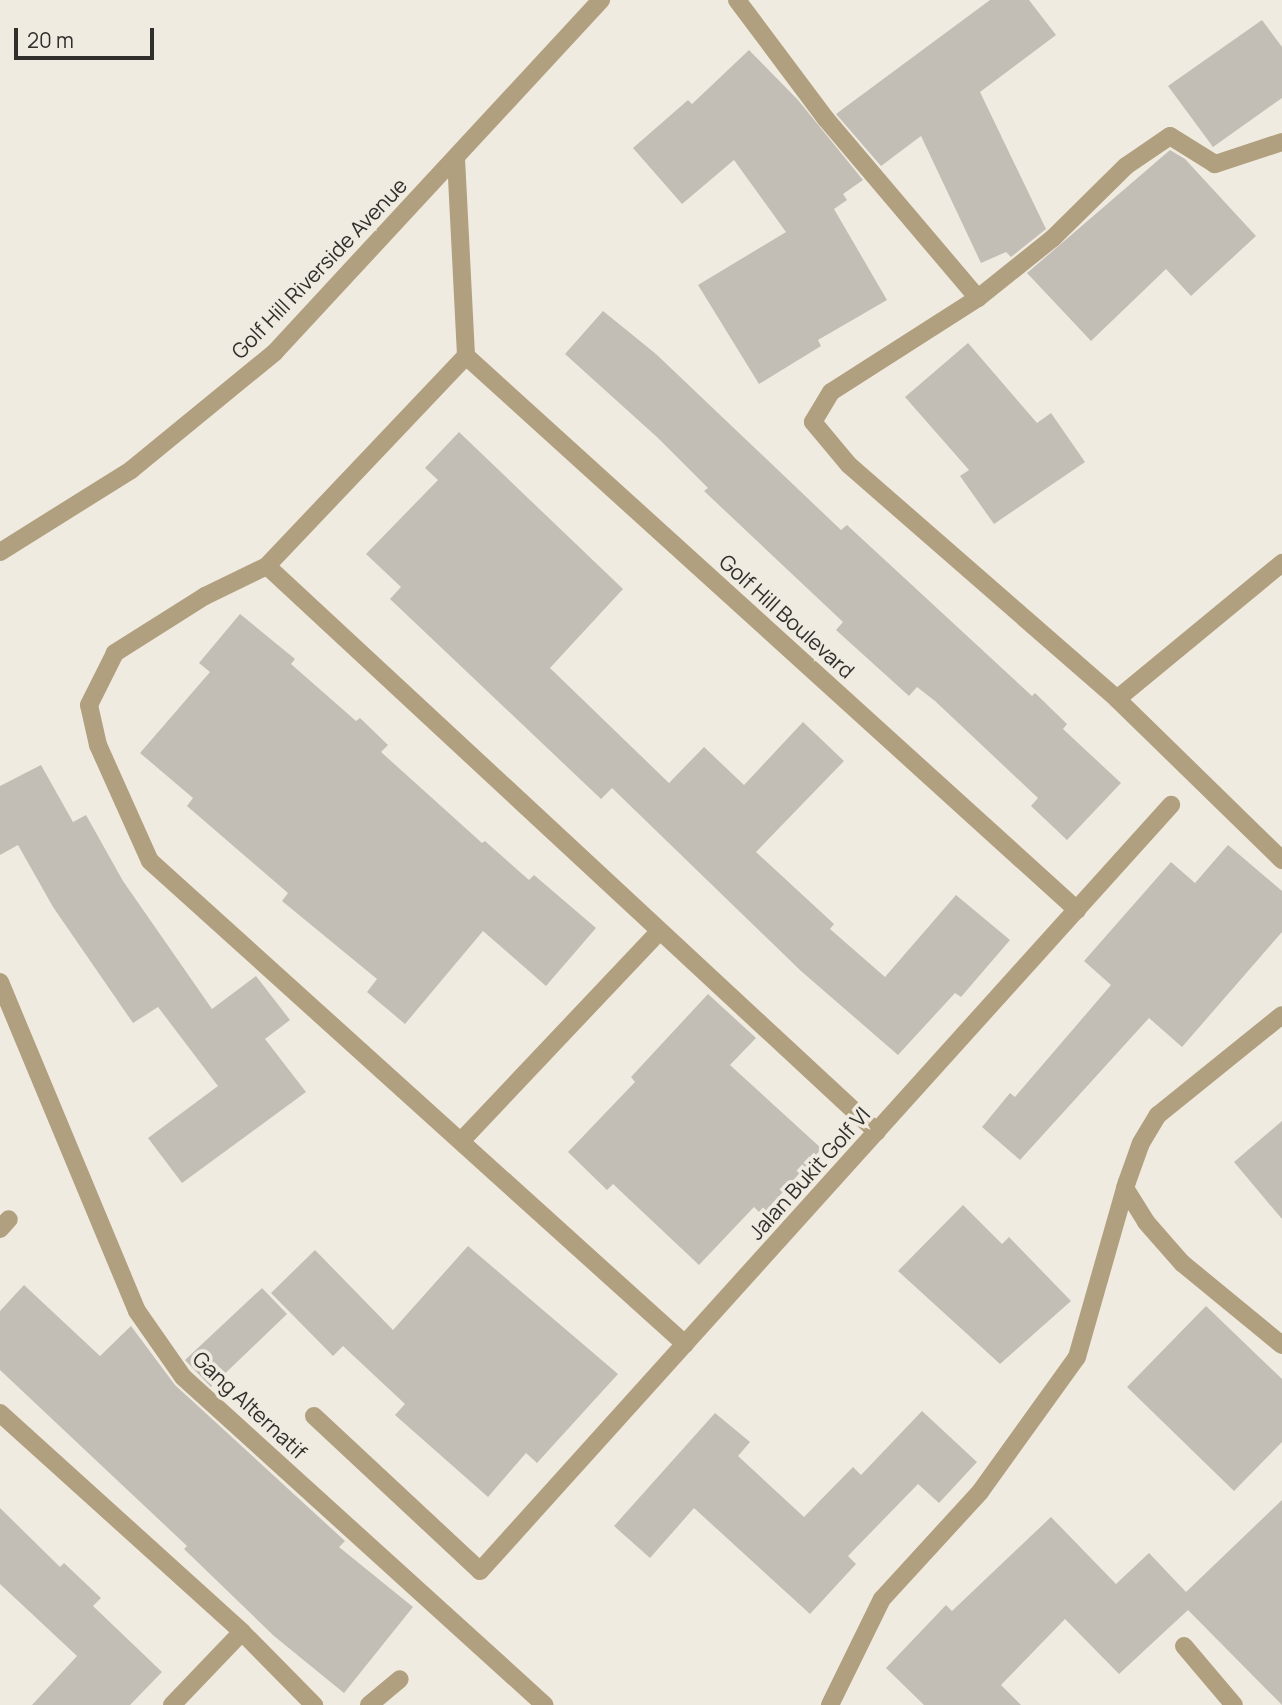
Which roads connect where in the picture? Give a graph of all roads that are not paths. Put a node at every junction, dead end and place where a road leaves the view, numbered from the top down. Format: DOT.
graph roads {
  1 [pos="601,0"];
  2 [pos="737,0"];
  3 [pos="1282,142"];
  4 [pos="456,158"];
  5 [pos="978,298"];
  6 [pos="466,356"];
  7 [pos="0,552"];
  8 [pos="1282,563"];
  9 [pos="267,566"];
  10 [pos="1116,699"];
  11 [pos="1171,805"];
  12 [pos="1282,860"];
  13 [pos="1077,910"];
  14 [pos="660,931"];
  15 [pos="0,982"];
  16 [pos="1282,1016"];
  17 [pos="877,1132"];
  18 [pos="463,1139"];
  19 [pos="1125,1188"];
  20 [pos="685,1344"];
  21 [pos="1282,1345"];
  22 [pos="0,1413"];
  23 [pos="314,1416"];
  24 [pos="242,1632"];
  25 [pos="1184,1646"];
  26 [pos="400,1679"];
  27 [pos="172,1705"];
  28 [pos="314,1705"];
  29 [pos="369,1705"];
  30 [pos="545,1705"];
  31 [pos="830,1705"];
  32 [pos="1234,1705"];
  1 -- 4 [label="street, Golf Hill Riverside Avenue"];
  2 -- 5 [label="street"];
  3 -- 5 [label="street"];
  4 -- 6 [label="street"];
  4 -- 7 [label="street, Golf Hill Riverside Avenue"];
  5 -- 10 [label="street"];
  6 -- 9 [label="street"];
  6 -- 13 [label="street, Golf Hill Boulevard"];
  8 -- 10 [label="street"];
  9 -- 14 [label="street"];
  9 -- 18 [label="street"];
  10 -- 12 [label="street"];
  11 -- 13 [label="street, Jalan Bukit Golf VI"];
  13 -- 17 [label="street, Jalan Bukit Golf VI"];
  14 -- 17 [label="street"];
  14 -- 18 [label="street"];
  15 -- 30 [label="street, Gang Alternatif"];
  16 -- 19 [label="street"];
  17 -- 20 [label="street, Jalan Bukit Golf VI"];
  18 -- 20 [label="street"];
  19 -- 21 [label="street"];
  19 -- 31 [label="street"];
  20 -- 23 [label="street, Jalan Bukit Golf VI"];
  22 -- 24 [label="street"];
  24 -- 27 [label="street"];
  24 -- 28 [label="street"];
  25 -- 32 [label="street"];
  26 -- 29 [label="street"];
}
